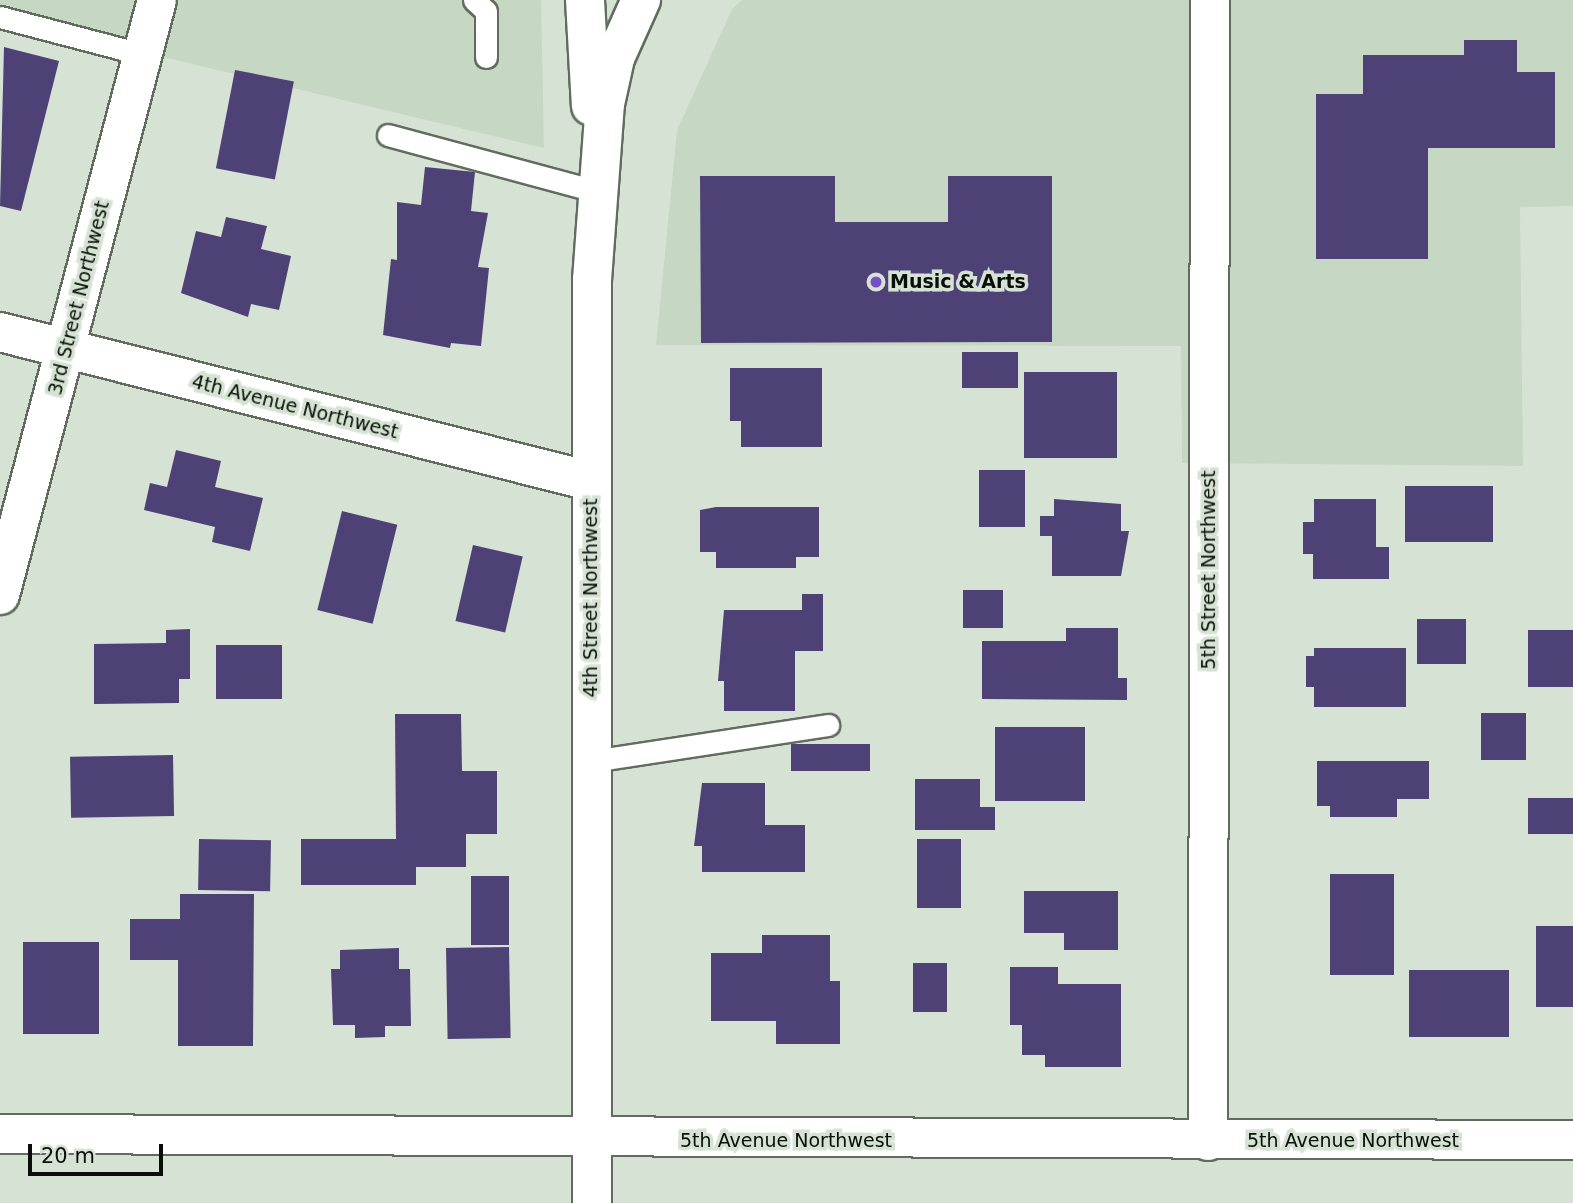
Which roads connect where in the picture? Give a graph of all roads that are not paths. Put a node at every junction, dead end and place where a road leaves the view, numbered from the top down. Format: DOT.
graph roads {
  1 [pos="157,0"];
  2 [pos="474,0"];
  3 [pos="585,0"];
  4 [pos="641,0"];
  5 [pos="1210,0"];
  6 [pos="0,17"];
  7 [pos="141,54"];
  8 [pos="486,57"];
  9 [pos="388,135"];
  10 [pos="596,191"];
  11 [pos="0,332"];
  12 [pos="66,349"];
  13 [pos="590,481"];
  14 [pos="0,595"];
  15 [pos="828,725"];
  16 [pos="592,761"];
  17 [pos="0,1134"];
  18 [pos="1573,1140"];
  19 [pos="592,1141"];
  20 [pos="1208,1141"];
  21 [pos="592,1203"];
  1 -- 7 [label="street, 3rd Street Northwest"];
  2 -- 8 [label="lane"];
  3 -- 10 [label="street"];
  4 -- 10 [label="street, 4th Street Northwest"];
  5 -- 20 [label="street, 5th Street Northwest"];
  6 -- 7 [label="lane"];
  7 -- 12 [label="street, 3rd Street Northwest"];
  9 -- 10 [label="lane"];
  10 -- 13 [label="street, 4th Street Northwest"];
  11 -- 12 [label="street, 4th Avenue Northwest"];
  12 -- 13 [label="street, 4th Avenue Northwest"];
  12 -- 14 [label="street, 3rd Street Northwest"];
  13 -- 16 [label="street, 4th Street Northwest"];
  15 -- 16 [label="lane"];
  16 -- 19 [label="street, 4th Street Northwest"];
  17 -- 19 [label="street, 5th Avenue Northwest"];
  18 -- 20 [label="street, 5th Avenue Northwest"];
  19 -- 20 [label="street, 5th Avenue Northwest"];
  19 -- 21 [label="street, 4th Street Northwest"];
}
